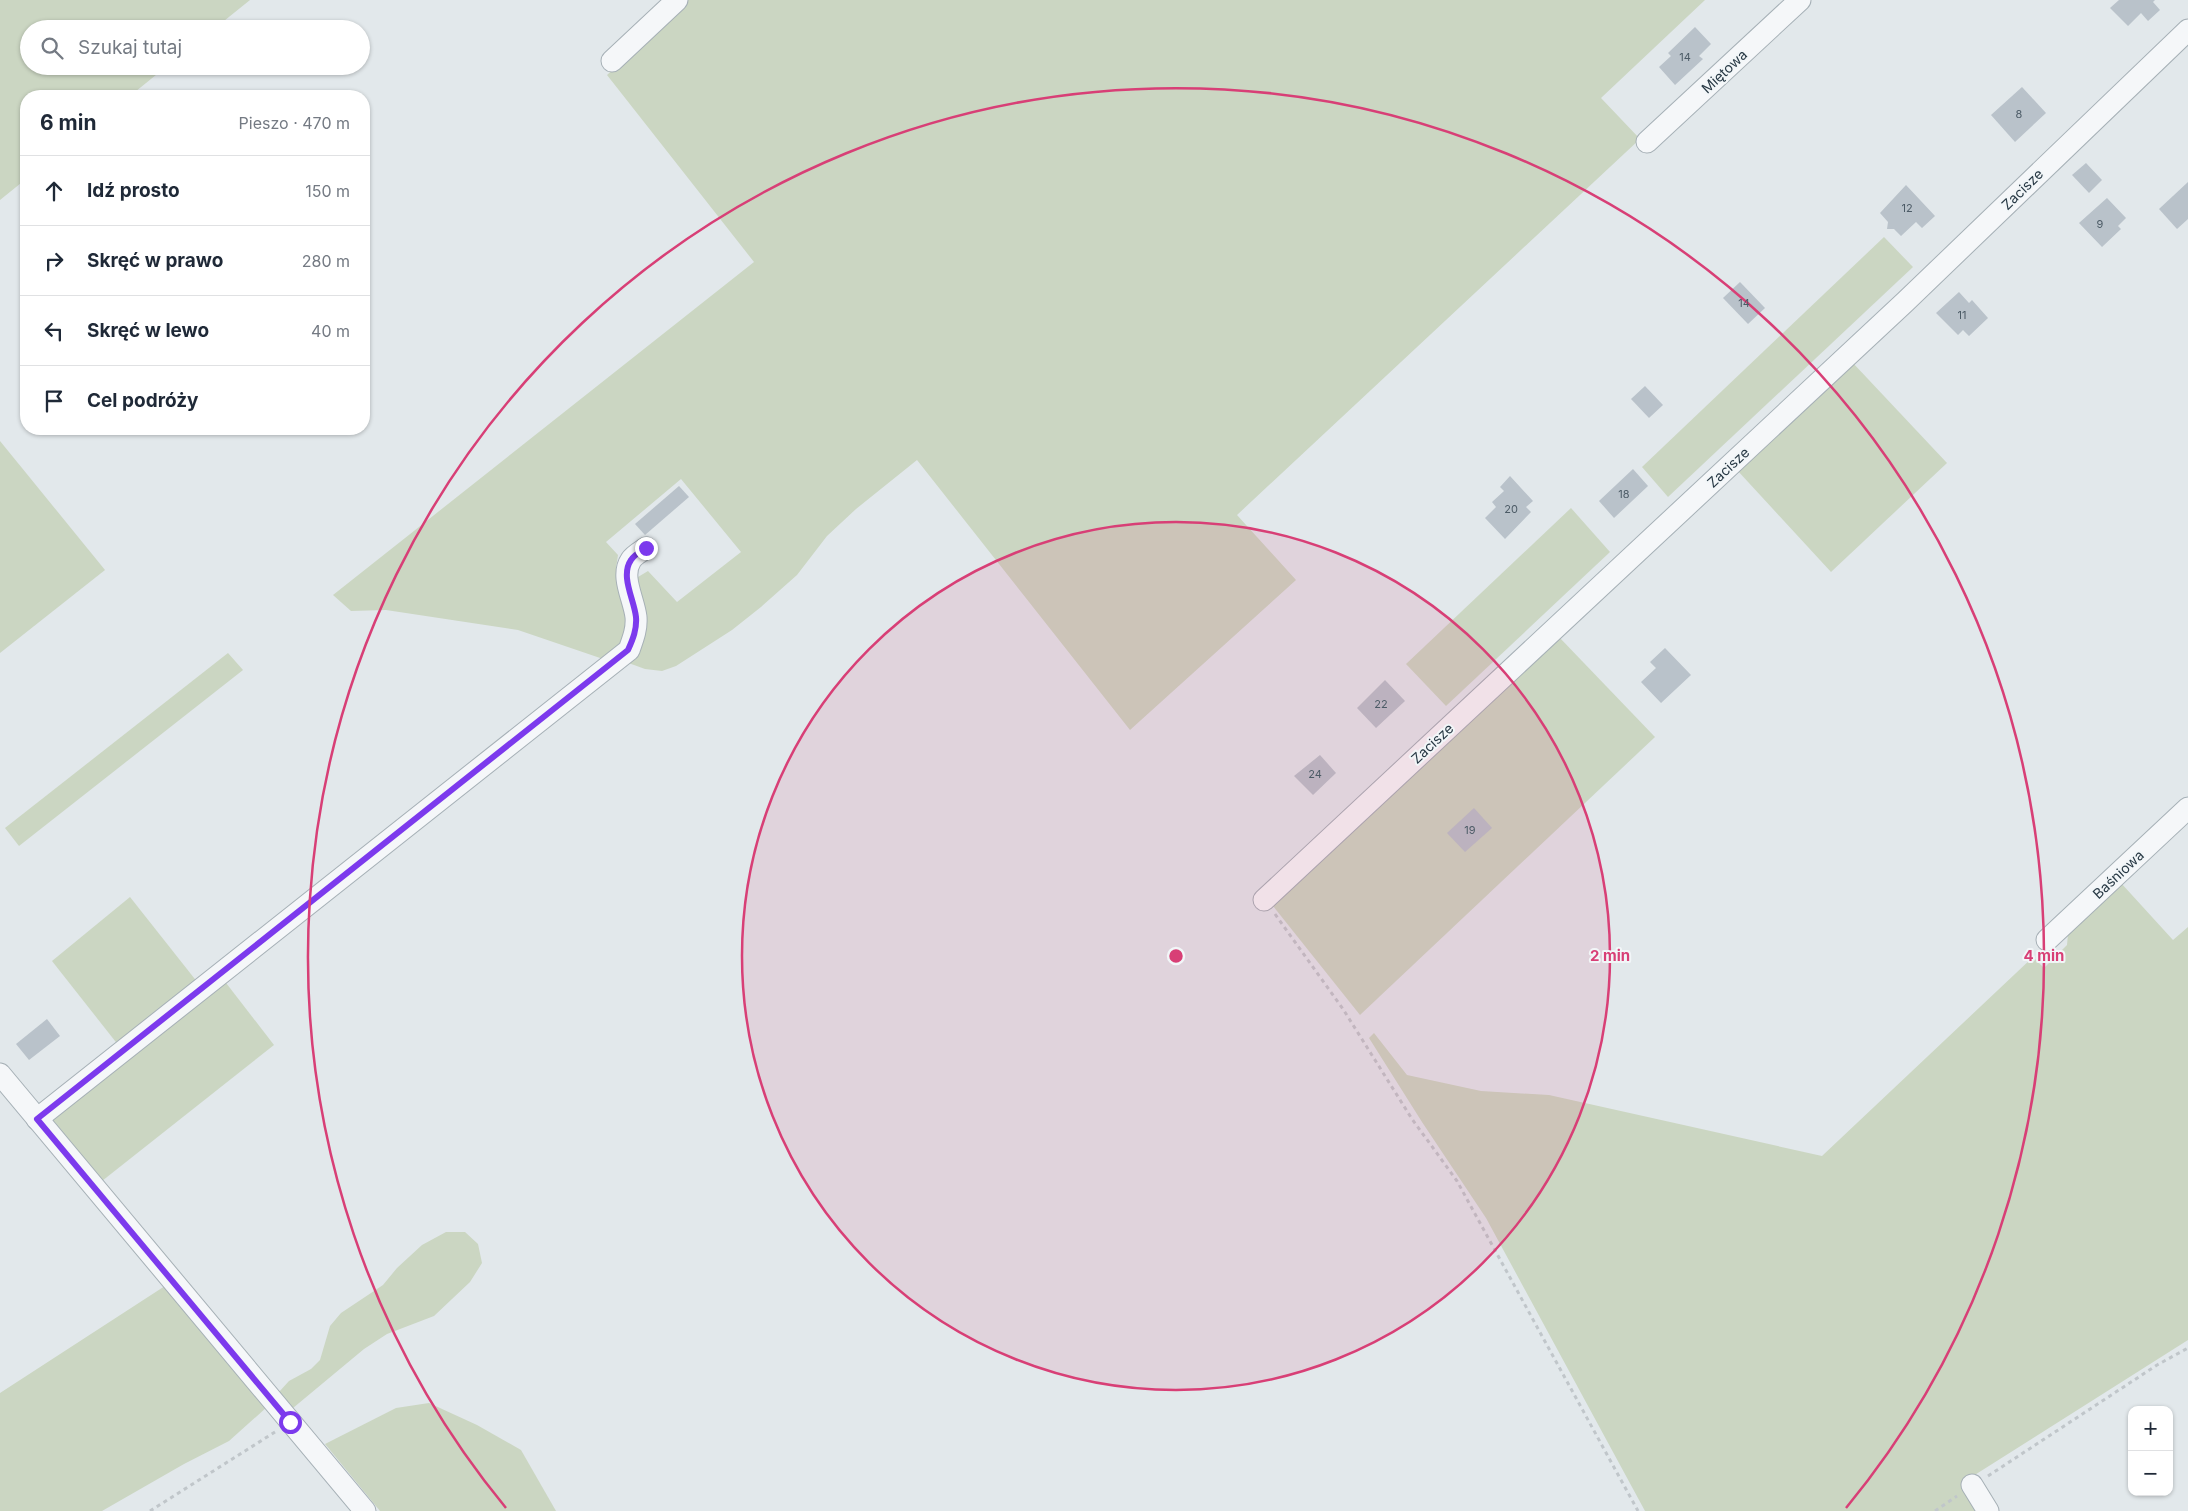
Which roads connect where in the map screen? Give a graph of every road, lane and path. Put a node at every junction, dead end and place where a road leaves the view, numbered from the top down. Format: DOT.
graph roads {
  1 [pos="677,0"];
  2 [pos="1800,0"];
  3 [pos="2188,30"];
  4 [pos="612,61"];
  5 [pos="1647,142"];
  6 [pos="646,548"];
  7 [pos="2188,808"];
  8 [pos="1264,900"];
  9 [pos="2047,940"];
  10 [pos="0,1074"];
  11 [pos="37,1119"];
  12 [pos="2188,1348"];
  13 [pos="290,1422"];
  14 [pos="1972,1485"];
  15 [pos="150,1511"];
  16 [pos="365,1511"];
  17 [pos="1638,1511"];
  18 [pos="1935,1511"];
  19 [pos="1988,1511"];
  1 -- 4 [label="street"];
  2 -- 5 [label="street, Miętowa"];
  3 -- 8 [label="street, Zacisze"];
  6 -- 11 [label="street"];
  7 -- 9 [label="street, Baśniowa"];
  8 -- 17 [label="path"];
  10 -- 11 [label="street"];
  11 -- 13 [label="street"];
  12 -- 14 [label="path"];
  13 -- 15 [label="path"];
  13 -- 16 [label="street"];
  14 -- 18 [label="path"];
  14 -- 19 [label="street"];
}
